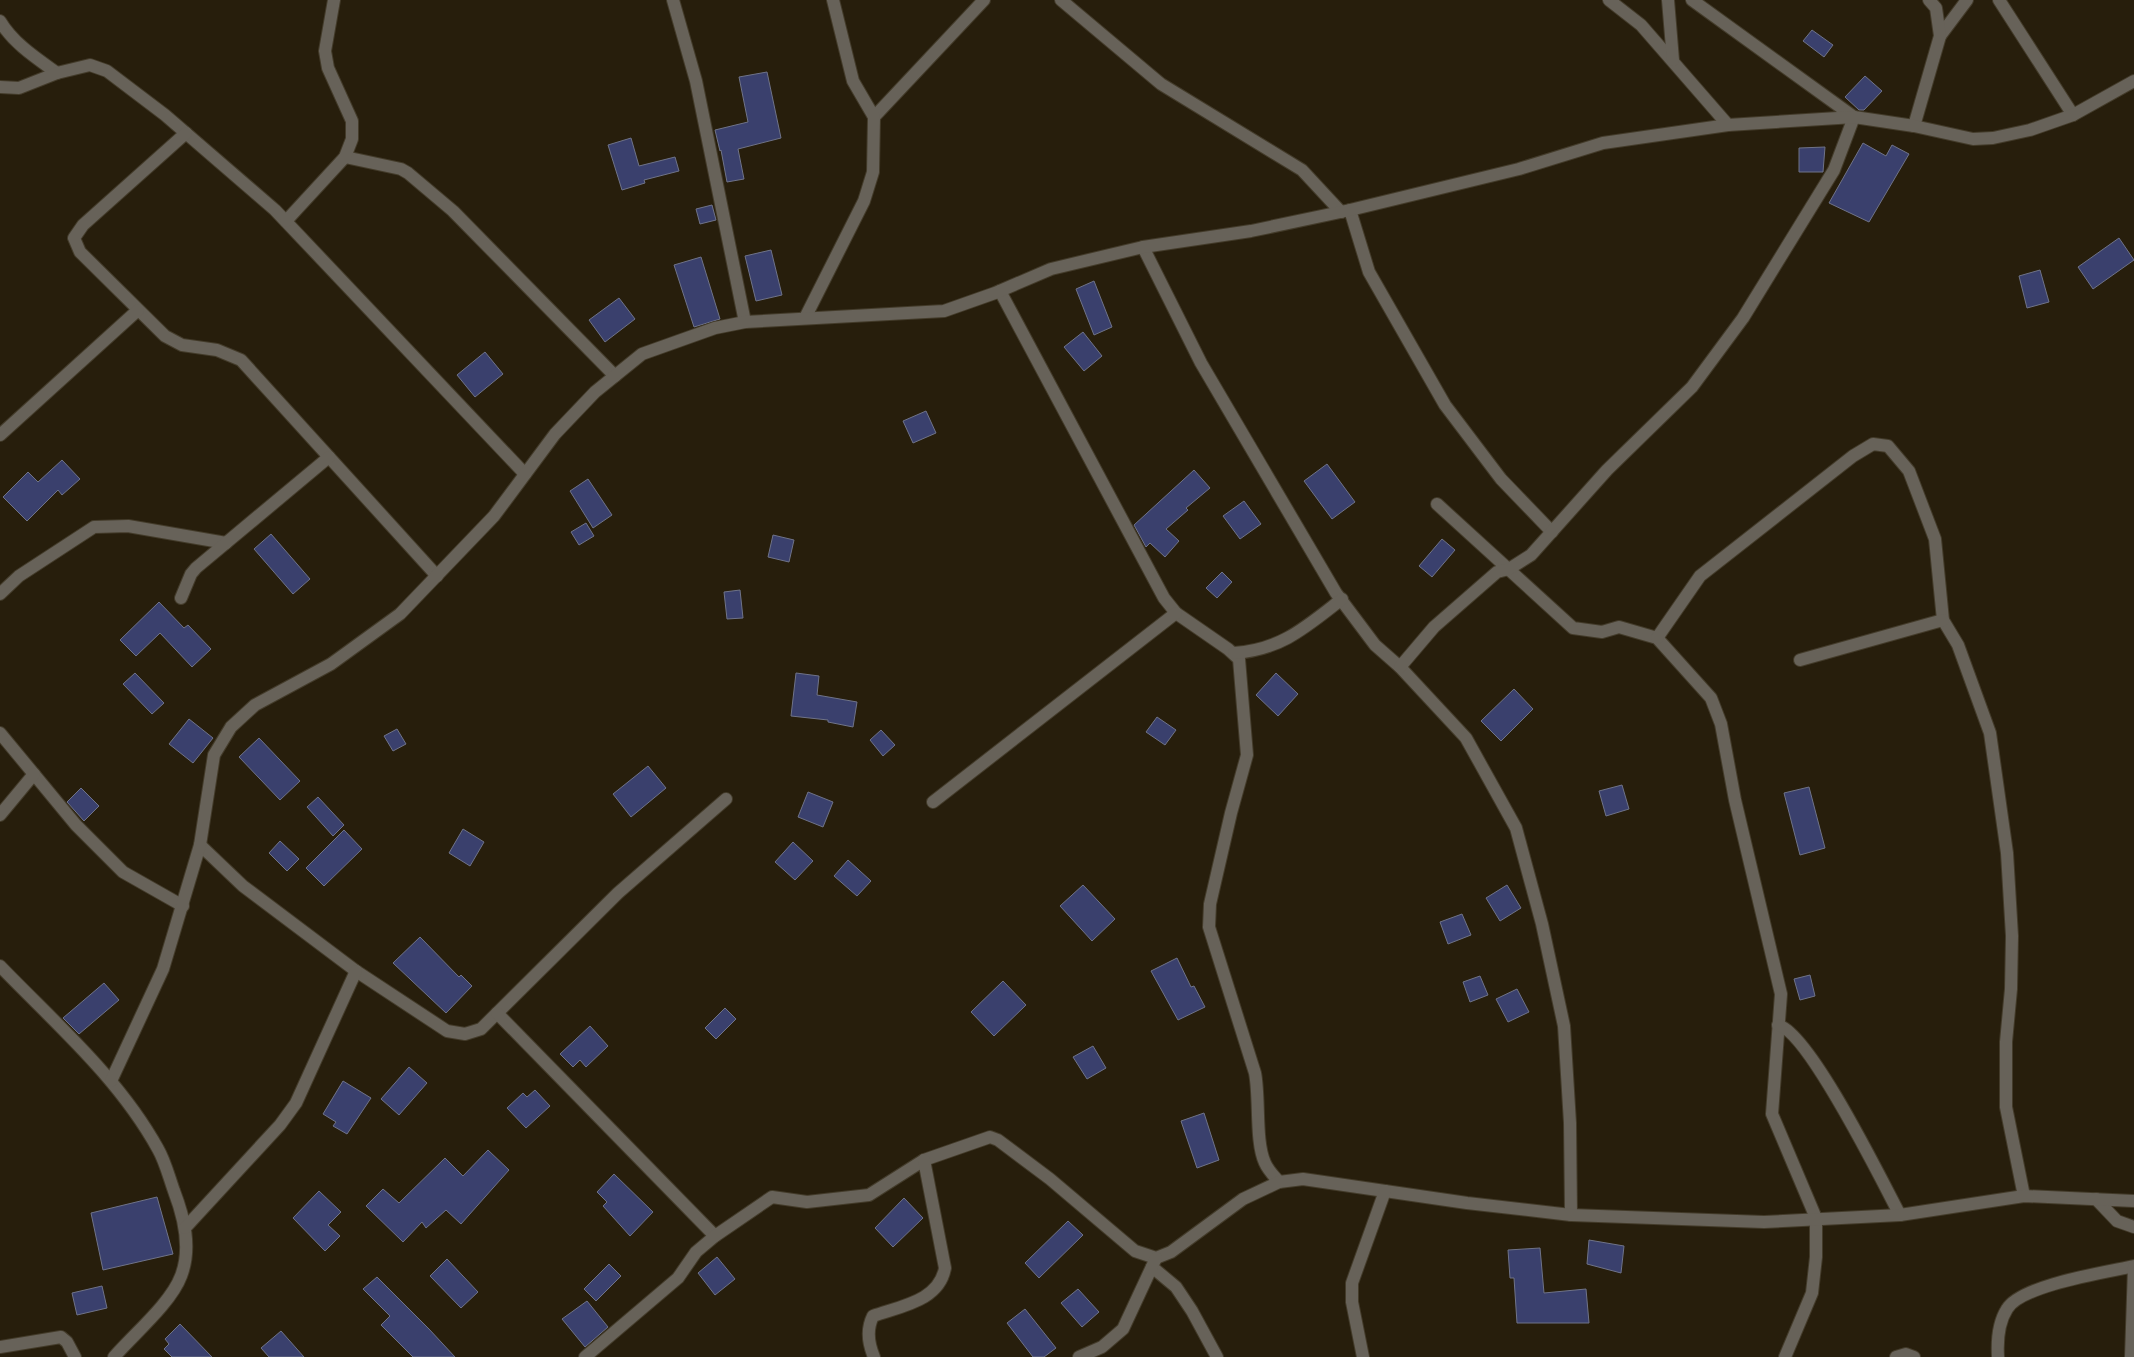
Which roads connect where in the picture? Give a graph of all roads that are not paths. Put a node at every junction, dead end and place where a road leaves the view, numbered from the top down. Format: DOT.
graph roads {
  1 [pos="334,0"];
  2 [pos="674,0"];
  3 [pos="833,0"];
  4 [pos="984,0"];
  5 [pos="1061,0"];
  6 [pos="1609,0"];
  7 [pos="1668,0"];
  8 [pos="1692,0"];
  9 [pos="1929,0"];
  10 [pos="1967,0"];
  11 [pos="1999,0"];
  12 [pos="0,21"];
  13 [pos="1940,36"];
  14 [pos="1673,60"];
  15 [pos="57,73"];
  16 [pos="2134,81"];
  17 [pos="0,87"];
  18 [pos="2073,115"];
  19 [pos="874,117"];
  20 [pos="1854,117"];
  21 [pos="1728,125"];
  22 [pos="1914,126"];
  23 [pos="186,133"];
  24 [pos="345,157"];
  25 [pos="1346,211"];
  26 [pos="286,221"];
  27 [pos="1143,247"];
  28 [pos="1000,291"];
  29 [pos="138,310"];
  30 [pos="805,318"];
  31 [pos="745,322"];
  32 [pos="615,376"];
  33 [pos="0,435"];
  34 [pos="329,457"];
  35 [pos="525,474"];
  36 [pos="1436,504"];
  37 [pos="1552,532"];
  38 [pos="226,543"];
  39 [pos="1508,569"];
  40 [pos="437,576"];
  41 [pos="0,594"];
  42 [pos="181,598"];
  43 [pos="1342,600"];
  44 [pos="1176,613"];
  45 [pos="1943,620"];
  46 [pos="1657,638"];
  47 [pos="1234,654"];
  48 [pos="1800,660"];
  49 [pos="1400,667"];
  50 [pos="0,732"];
  51 [pos="34,774"];
  52 [pos="726,799"];
  53 [pos="932,802"];
  54 [pos="0,815"];
  55 [pos="200,845"];
  56 [pos="183,906"];
  57 [pos="0,966"];
  58 [pos="356,972"];
  59 [pos="497,1013"];
  60 [pos="1778,1025"];
  61 [pos="111,1081"];
  62 [pos="924,1160"];
  63 [pos="1279,1182"];
  64 [pos="1385,1191"];
  65 [pos="2024,1196"];
  66 [pos="2096,1199"];
  67 [pos="2134,1200"];
  68 [pos="1571,1215"];
  69 [pos="1900,1215"];
  70 [pos="1816,1218"];
  71 [pos="2134,1227"];
  72 [pos="185,1228"];
  73 [pos="714,1236"];
  74 [pos="1154,1262"];
  75 [pos="2134,1267"];
  76 [pos="0,1347"];
  77 [pos="75,1357"];
  78 [pos="114,1357"];
  79 [pos="585,1357"];
  80 [pos="874,1357"];
  81 [pos="1079,1357"];
  82 [pos="1217,1357"];
  83 [pos="1363,1357"];
  84 [pos="1785,1357"];
  85 [pos="1896,1357"];
  86 [pos="1914,1357"];
  87 [pos="1998,1357"];
  88 [pos="2131,1357"];
  1 -- 24 [label="street"];
  2 -- 31 [label="street"];
  3 -- 19 [label="street"];
  4 -- 19 [label="street"];
  5 -- 25 [label="street"];
  6 -- 14 [label="street"];
  7 -- 14 [label="street"];
  8 -- 20 [label="street"];
  9 -- 13 [label="street"];
  10 -- 13 [label="street"];
  11 -- 18 [label="street"];
  12 -- 15 [label="street"];
  13 -- 22 [label="street"];
  14 -- 21 [label="street"];
  15 -- 17 [label="street"];
  15 -- 23 [label="street"];
  16 -- 18 [label="street"];
  18 -- 22 [label="street"];
  19 -- 30 [label="street"];
  20 -- 21 [label="street"];
  20 -- 22 [label="street"];
  20 -- 37 [label="street"];
  21 -- 25 [label="street"];
  23 -- 26 [label="street"];
  23 -- 29 [label="street"];
  24 -- 26 [label="street"];
  24 -- 32 [label="street"];
  25 -- 27 [label="street"];
  25 -- 37 [label="street"];
  26 -- 35 [label="street"];
  27 -- 28 [label="street"];
  27 -- 43 [label="street"];
  28 -- 30 [label="street"];
  28 -- 44 [label="street"];
  29 -- 33 [label="street"];
  29 -- 34 [label="street"];
  30 -- 31 [label="street"];
  31 -- 32 [label="street"];
  32 -- 35 [label="street"];
  34 -- 38 [label="street"];
  34 -- 40 [label="street"];
  35 -- 40 [label="street"];
  36 -- 39 [label="street"];
  37 -- 39 [label="street"];
  38 -- 41 [label="street"];
  38 -- 42 [label="street"];
  39 -- 46 [label="street"];
  39 -- 49 [label="street"];
  40 -- 55 [label="street"];
  43 -- 47 [label="street"];
  43 -- 49 [label="street"];
  44 -- 47 [label="street"];
  44 -- 53 [label="street"];
  45 -- 46 [label="street"];
  45 -- 48 [label="street"];
  45 -- 65 [label="street"];
  46 -- 60 [label="street"];
  47 -- 63 [label="street"];
  49 -- 68 [label="street"];
  50 -- 51 [label="street"];
  51 -- 54 [label="street"];
  51 -- 56 [label="street"];
  52 -- 59 [label="street"];
  55 -- 56 [label="street"];
  55 -- 58 [label="street"];
  56 -- 61 [label="street"];
  57 -- 61 [label="street"];
  58 -- 59 [label="street"];
  58 -- 72 [label="street"];
  59 -- 73 [label="street"];
  60 -- 69 [label="street"];
  60 -- 70 [label="street"];
  61 -- 72 [label="street"];
  62 -- 73 [label="street"];
  62 -- 74 [label="street"];
  62 -- 80 [label="street"];
  63 -- 64 [label="street"];
  63 -- 74 [label="street"];
  64 -- 68 [label="street"];
  64 -- 83 [label="street"];
  65 -- 66 [label="street"];
  65 -- 69 [label="street"];
  66 -- 67 [label="street"];
  66 -- 71 [label="street"];
  68 -- 70 [label="street"];
  69 -- 70 [label="street"];
  70 -- 84 [label="street"];
  72 -- 78 [label="street"];
  73 -- 79 [label="street"];
  74 -- 81 [label="street"];
  74 -- 82 [label="street"];
  75 -- 87 [label="street"];
  75 -- 88 [label="street"];
  76 -- 77 [label="street"];
  85 -- 86 [label="street"];
}
